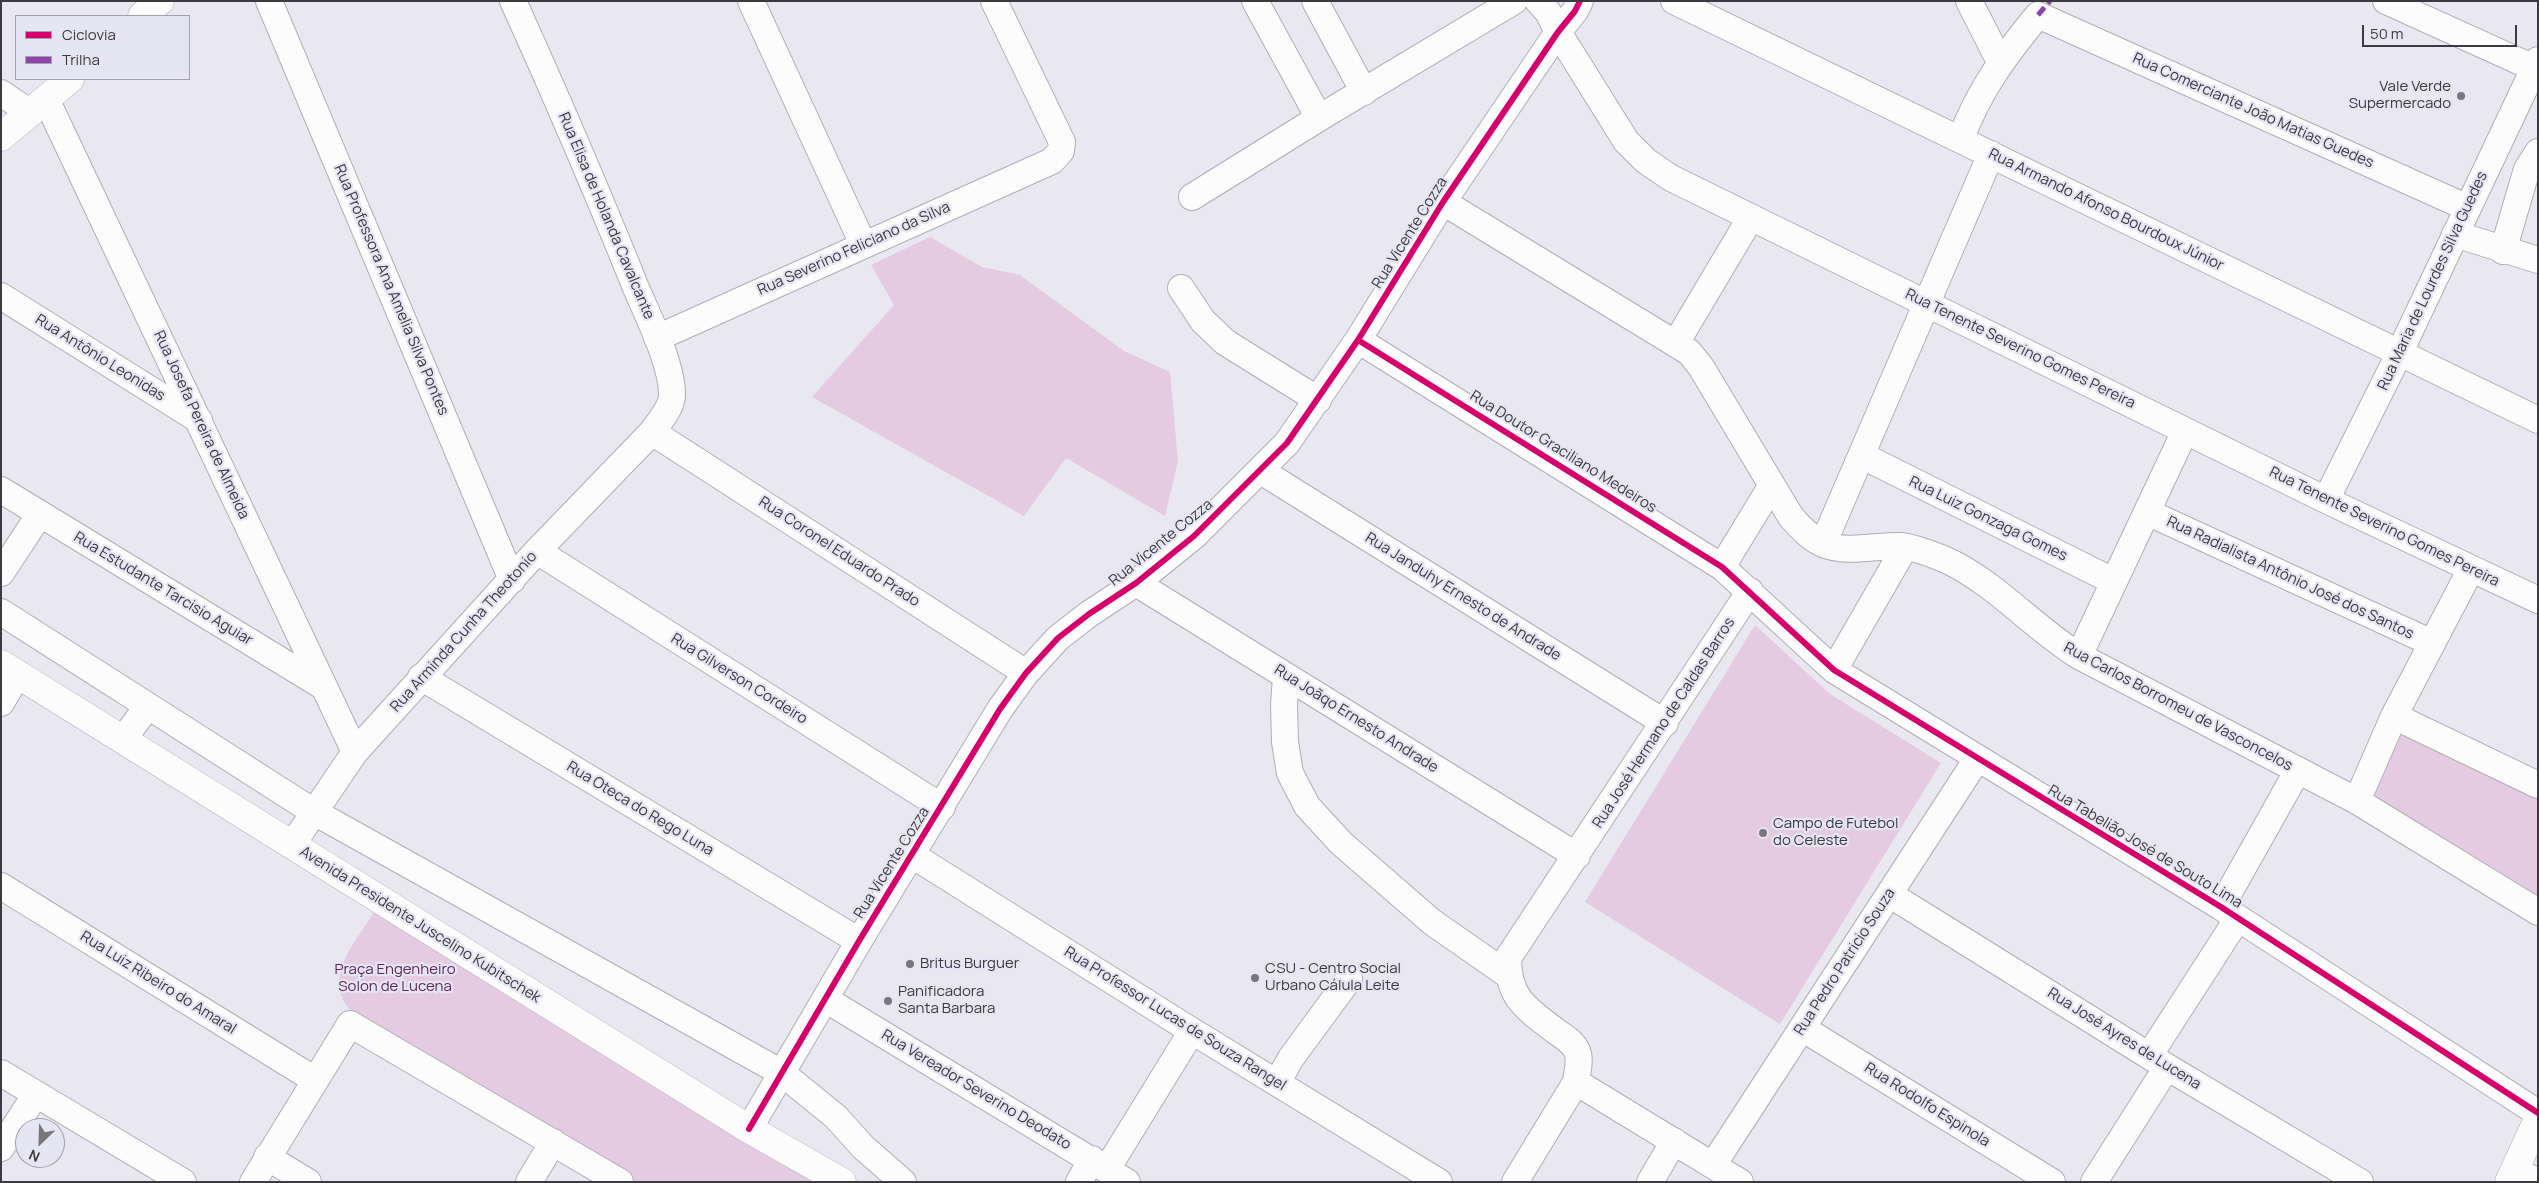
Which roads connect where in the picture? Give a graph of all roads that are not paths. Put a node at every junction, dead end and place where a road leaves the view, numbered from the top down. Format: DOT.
graph roads {
  1 [pos="160,1"];
  2 [pos="269,1"];
  3 [pos="513,1"];
  4 [pos="751,1"];
  5 [pos="994,1"];
  6 [pos="1255,1"];
  7 [pos="1315,1"];
  8 [pos="1514,1"];
  9 [pos="1538,1"];
  10 [pos="1580,1"];
  11 [pos="1674,1"];
  12 [pos="1969,1"];
  13 [pos="2386,1"];
  14 [pos="143,15"];
  15 [pos="1558,32"];
  16 [pos="2000,62"];
  17 [pos="2536,64"];
  18 [pos="69,80"];
  19 [pos="1364,92"];
  20 [pos="1,93"];
  21 [pos="38,105"];
  22 [pos="1319,118"];
  23 [pos="1,137"];
  24 [pos="1961,139"];
  25 [pos="2538,152"];
  26 [pos="1991,154"];
  27 [pos="1192,197"];
  28 [pos="1443,202"];
  29 [pos="2468,208"];
  30 [pos="1751,217"];
  31 [pos="2455,234"];
  32 [pos="863,244"];
  33 [pos="2504,251"];
  34 [pos="2538,260"];
  35 [pos="1181,288"];
  36 [pos="1,296"];
  37 [pos="1928,303"];
  38 [pos="657,338"];
  39 [pos="1358,340"];
  40 [pos="1676,343"];
  41 [pos="2399,354"];
  42 [pos="1318,400"];
  43 [pos="199,420"];
  44 [pos="2538,420"];
  45 [pos="2184,431"];
  46 [pos="652,432"];
  47 [pos="1862,456"];
  48 [pos="1260,471"];
  49 [pos="1772,485"];
  50 [pos="1,490"];
  51 [pos="2326,500"];
  52 [pos="2147,512"];
  53 [pos="40,514"];
  54 [pos="1823,544"];
  55 [pos="1905,547"];
  56 [pos="537,551"];
  57 [pos="1722,567"];
  58 [pos="2471,569"];
  59 [pos="1,573"];
  60 [pos="512,580"];
  61 [pos="2113,581"];
  62 [pos="1136,583"];
  63 [pos="1750,591"];
  64 [pos="2538,600"];
  65 [pos="1,612"];
  66 [pos="2432,643"];
  67 [pos="2078,656"];
  68 [pos="10,669"];
  69 [pos="1834,670"];
  70 [pos="1026,672"];
  71 [pos="1286,676"];
  72 [pos="421,677"];
  73 [pos="324,687"];
  74 [pos="1,704"];
  75 [pos="148,706"];
  76 [pos="2394,716"];
  77 [pos="1665,723"];
  78 [pos="124,738"];
  79 [pos="355,752"];
  80 [pos="1977,759"];
  81 [pos="2298,770"];
  82 [pos="2538,785"];
  83 [pos="2357,801"];
  84 [pos="942,807"];
  85 [pos="314,812"];
  86 [pos="292,845"];
  87 [pos="912,855"];
  88 [pos="1577,856"];
  89 [pos="1,886"];
  90 [pos="1890,894"];
  91 [pos="2538,912"];
  92 [pos="2230,913"];
  93 [pos="859,942"];
  94 [pos="1508,975"];
  95 [pos="1349,979"];
  96 [pos="825,999"];
  97 [pos="1802,1028"];
  98 [pos="1192,1031"];
  99 [pos="2158,1062"];
  100 [pos="1,1073"];
  101 [pos="782,1073"];
  102 [pos="315,1080"];
  103 [pos="1576,1082"];
  104 [pos="1277,1083"];
  105 [pos="36,1094"];
  106 [pos="2538,1113"];
  107 [pos="749,1129"];
  108 [pos="2535,1134"];
  109 [pos="1674,1141"];
  110 [pos="553,1142"];
  111 [pos="1,1148"];
  112 [pos="267,1157"];
  113 [pos="1712,1165"];
  114 [pos="1109,1170"];
  115 [pos="2521,1178"];
  116 [pos="183,1182"];
  117 [pos="253,1182"];
  118 [pos="308,1182"];
  119 [pos="529,1182"];
  120 [pos="620,1182"];
  121 [pos="842,1182"];
  122 [pos="902,1182"];
  123 [pos="1079,1182"];
  124 [pos="1439,1182"];
  125 [pos="1515,1182"];
  126 [pos="1650,1182"];
  127 [pos="1740,1182"];
  128 [pos="2052,1182"];
  129 [pos="2094,1182"];
  130 [pos="2360,1182"];
  1 -- 14 [label="main road"];
  2 -- 60 [label="street, Rua Professora Ana Amelia Silva Pontes"];
  3 -- 38 [label="street, Rua Elisa de Holanda Cavalcante"];
  4 -- 32 [label="street"];
  5 -- 32 [label="street, Rua Severino Feliciano da Silva"];
  6 -- 22 [label="street"];
  7 -- 19 [label="street"];
  8 -- 19 [label="street"];
  9 -- 15 [label="street, Rua Tenente Severino Gomes Pereira"];
  10 -- 15 [label="street, Rua Vicente Cozza"];
  11 -- 24 [label="street, Rua Armando Afonso Bourdoux Júnior"];
  12 -- 16 [label="street"];
  13 -- 17 [label="street"];
  15 -- 28 [label="street, Rua Vicente Cozza"];
  15 -- 30 [label="street, Rua Tenente Severino Gomes Pereira"];
  16 -- 24 [label="street"];
  16 -- 29 [label="street, Rua Comerciante João Matias Guedes"];
  17 -- 29 [label="street, Rua Maria de Lourdes Silva Guedes"];
  18 -- 21 [label="main road"];
  19 -- 22 [label="street"];
  20 -- 21 [label="street"];
  21 -- 23 [label="main road"];
  21 -- 43 [label="street, Rua Josefa Pereira de Almeida"];
  22 -- 27 [label="street"];
  24 -- 26 [label="street, Rua Armando Afonso Bourdoux Júnior"];
  25 -- 33 [label="street"];
  26 -- 37 [label="street"];
  26 -- 41 [label="street, Rua Armando Afonso Bourdoux Júnior"];
  28 -- 39 [label="street, Rua Vicente Cozza"];
  28 -- 40 [label="street"];
  29 -- 31 [label="street, Rua Maria de Lourdes Silva Guedes"];
  30 -- 37 [label="street, Rua Tenente Severino Gomes Pereira"];
  30 -- 40 [label="street"];
  31 -- 33 [label="street"];
  31 -- 41 [label="street, Rua Maria de Lourdes Silva Guedes"];
  32 -- 38 [label="street, Rua Severino Feliciano da Silva"];
  33 -- 34 [label="street"];
  35 -- 42 [label="street"];
  36 -- 43 [label="street, Rua Antônio Leonidas"];
  37 -- 45 [label="street, Rua Tenente Severino Gomes Pereira"];
  37 -- 47 [label="street"];
  38 -- 46 [label="street, Rua Elisa de Holanda Cavalcante"];
  39 -- 42 [label="street, Rua Vicente Cozza"];
  39 -- 57 [label="street, Rua Doutor Graciliano Medeiros"];
  40 -- 49 [label="street"];
  41 -- 44 [label="street, Rua Armando Afonso Bourdoux Júnior"];
  41 -- 51 [label="street, Rua Maria de Lourdes Silva Guedes"];
  42 -- 48 [label="street, Rua Vicente Cozza"];
  43 -- 73 [label="street, Rua Josefa Pereira de Almeida"];
  45 -- 51 [label="street, Rua Tenente Severino Gomes Pereira"];
  45 -- 52 [label="street"];
  46 -- 56 [label="street, Rua Arminda Cunha Theotonio"];
  46 -- 70 [label="street, Rua Coronel Eduardo Prado"];
  47 -- 54 [label="street"];
  47 -- 61 [label="street, Rua Luiz Gonzaga Gomes"];
  48 -- 62 [label="street, Rua Vicente Cozza"];
  48 -- 77 [label="street, Rua Janduhy Ernesto de Andrade"];
  49 -- 54 [label="street, Rua Carlos Borromeu de Vasconcelos"];
  49 -- 57 [label="street"];
  50 -- 53 [label="street, Rua Estudante Tarcisio Aguiar"];
  51 -- 58 [label="street, Rua Tenente Severino Gomes Pereira"];
  52 -- 61 [label="street"];
  52 -- 66 [label="street, Rua Radialista Antônio José dos Santos"];
  53 -- 59 [label="street"];
  53 -- 73 [label="street, Rua Estudante Tarcisio Aguiar"];
  54 -- 55 [label="street, Rua Carlos Borromeu de Vasconcelos"];
  55 -- 67 [label="street, Rua Carlos Borromeu de Vasconcelos"];
  55 -- 69 [label="street"];
  56 -- 60 [label="street, Rua Arminda Cunha Theotonio"];
  56 -- 84 [label="street, Rua Gilverson Cordeiro"];
  57 -- 63 [label="street, Rua Doutor Graciliano Medeiros"];
  58 -- 64 [label="street, Rua Tenente Severino Gomes Pereira"];
  58 -- 66 [label="street"];
  60 -- 72 [label="street, Rua Arminda Cunha Theotonio"];
  61 -- 67 [label="street"];
  62 -- 70 [label="street, Rua Vicente Cozza"];
  62 -- 71 [label="street, Rua Joãqo Ernesto Andrade"];
  63 -- 69 [label="street, Rua Tabelião José de Souto Lima"];
  63 -- 77 [label="street, Rua José Hermano de Caldas Barros"];
  65 -- 75 [label="street"];
  66 -- 76 [label="street"];
  67 -- 81 [label="street, Rua Carlos Borromeu de Vasconcelos"];
  68 -- 74 [label="street"];
  68 -- 78 [label="main road, Avenida Presidente Juscelino Kubitschek"];
  69 -- 80 [label="street, Rua Tabelião José de Souto Lima"];
  70 -- 84 [label="street, Rua Vicente Cozza"];
  71 -- 88 [label="street, Rua Joãqo Ernesto Andrade"];
  71 -- 94 [label="street"];
  72 -- 79 [label="street, Rua Arminda Cunha Theotonio"];
  72 -- 93 [label="street, Rua Oteca do Rego Luna"];
  73 -- 79 [label="street, Rua Josefa Pereira de Almeida"];
  75 -- 78 [label="street"];
  75 -- 85 [label="street"];
  76 -- 82 [label="street"];
  76 -- 83 [label="street"];
  77 -- 88 [label="street, Rua José Hermano de Caldas Barros"];
  78 -- 86 [label="main road, Avenida Presidente Juscelino Kubitschek"];
  79 -- 85 [label="street, Rua Arminda Cunha Theotonio"];
  80 -- 90 [label="street, Rua Pedro Patricio Souza"];
  80 -- 92 [label="street, Rua Tabelião José de Souto Lima"];
  81 -- 83 [label="street, Rua Carlos Borromeu de Vasconcelos"];
  81 -- 92 [label="street"];
  83 -- 91 [label="street, Rua Carlos Borromeu de Vasconcelos"];
  84 -- 87 [label="street, Rua Vicente Cozza"];
  85 -- 86 [label="street, Rua Arminda Cunha Theotonio"];
  85 -- 101 [label="street"];
  86 -- 107 [label="main road, Avenida Presidente Juscelino Kubitschek"];
  87 -- 93 [label="street, Rua Vicente Cozza"];
  87 -- 98 [label="street, Rua Professor Lucas de Souza Rangel"];
  88 -- 94 [label="street, Rua José Hermano de Caldas Barros"];
  89 -- 102 [label="street, Rua Luiz Ribeiro do Amaral"];
  90 -- 97 [label="street, Rua Pedro Patricio Souza"];
  90 -- 99 [label="street, Rua José Ayres de Lucena"];
  92 -- 99 [label="street"];
  92 -- 106 [label="street, Rua Tabelião José de Souto Lima"];
  93 -- 96 [label="street, Rua Vicente Cozza"];
  94 -- 103 [label="street"];
  95 -- 104 [label="street"];
  96 -- 101 [label="street, Rua Vicente Cozza"];
  96 -- 114 [label="street, Rua Vereador Severino Deodato"];
  97 -- 113 [label="street, Rua Pedro Patricio Souza"];
  97 -- 128 [label="street, Rua Rodolfo Espinola"];
  98 -- 104 [label="street, Rua Professor Lucas de Souza Rangel"];
  98 -- 114 [label="street"];
  99 -- 129 [label="street"];
  99 -- 130 [label="street, Rua José Ayres de Lucena"];
  100 -- 105 [label="street"];
  101 -- 107 [label="street, Rua Vicente Cozza"];
  101 -- 122 [label="street"];
  102 -- 110 [label="street"];
  102 -- 112 [label="street"];
  103 -- 109 [label="street"];
  103 -- 125 [label="street"];
  104 -- 124 [label="street, Rua Professor Lucas de Souza Rangel"];
  105 -- 111 [label="street"];
  105 -- 116 [label="street"];
  107 -- 121 [label="main road, Avenida Presidente Juscelino Kubitschek"];
  108 -- 115 [label="main road"];
  109 -- 113 [label="street"];
  109 -- 126 [label="street"];
  110 -- 119 [label="street"];
  110 -- 120 [label="street"];
  112 -- 117 [label="street"];
  112 -- 118 [label="street"];
  113 -- 127 [label="street"];
  114 -- 123 [label="street"];
}
